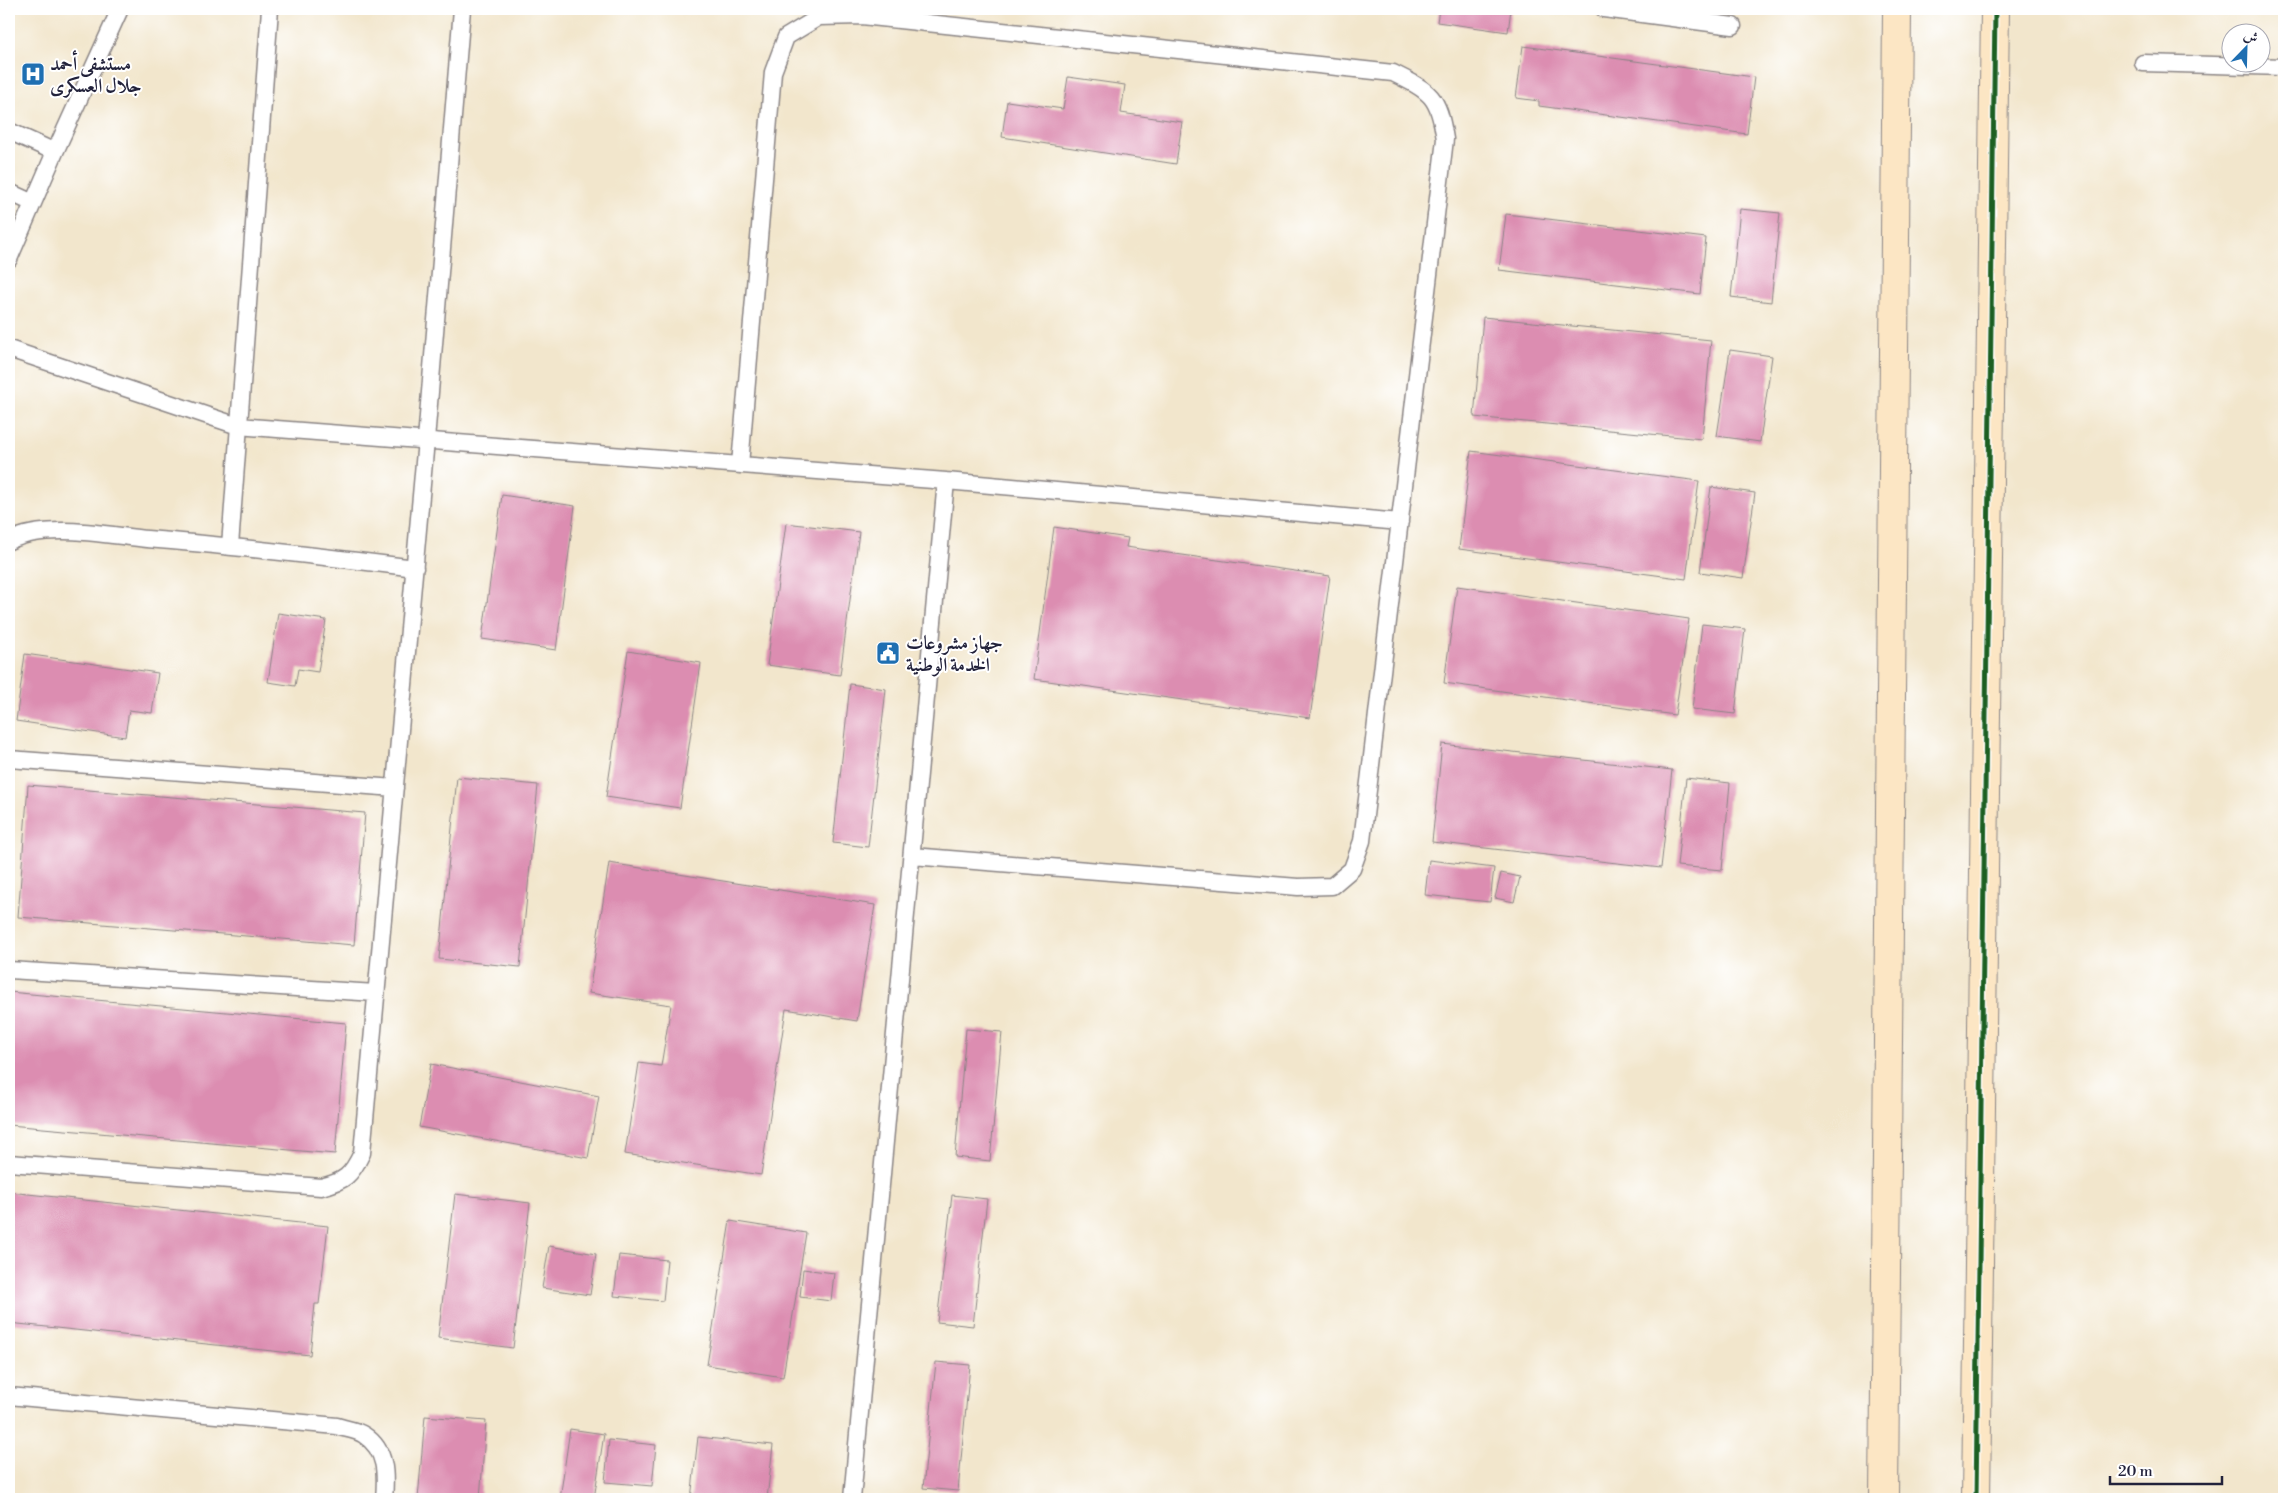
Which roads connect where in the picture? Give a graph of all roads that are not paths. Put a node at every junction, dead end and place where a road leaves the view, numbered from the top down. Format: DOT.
graph roads {
  1 [pos="120,9"];
  2 [pos="270,9"];
  3 [pos="462,9"];
  4 [pos="1604,9"];
  5 [pos="1897,9"];
  6 [pos="1995,9"];
  7 [pos="1733,26"];
  8 [pos="2143,63"];
  9 [pos="2284,66"];
  10 [pos="9,131"];
  11 [pos="55,152"];
  12 [pos="9,192"];
  13 [pos="33,203"];
  14 [pos="9,259"];
  15 [pos="9,349"];
  16 [pos="238,426"];
  17 [pos="426,440"];
  18 [pos="740,465"];
  19 [pos="946,482"];
  20 [pos="1400,522"];
  21 [pos="9,541"];
  22 [pos="230,546"];
  23 [pos="415,568"];
  24 [pos="9,759"];
  25 [pos="395,788"];
  26 [pos="912,856"];
  27 [pos="9,970"];
  28 [pos="376,993"];
  29 [pos="9,1164"];
  30 [pos="9,1396"];
  31 [pos="384,1499"];
  32 [pos="852,1499"];
  33 [pos="1884,1499"];
  34 [pos="1976,1499"];
  1 -- 11 [label="lane"];
  2 -- 16 [label="lane"];
  3 -- 17 [label="lane"];
  4 -- 7 [label="lane"];
  5 -- 33 [label="street"];
  6 -- 34 [label="street"];
  8 -- 9 [label="lane"];
  10 -- 11 [label="lane"];
  11 -- 13 [label="lane"];
  12 -- 13 [label="lane"];
  13 -- 14 [label="lane"];
  15 -- 16 [label="lane"];
  16 -- 17 [label="lane"];
  16 -- 22 [label="lane"];
  17 -- 18 [label="lane"];
  17 -- 23 [label="lane"];
  18 -- 19 [label="lane"];
  18 -- 20 [label="lane"];
  19 -- 20 [label="lane"];
  19 -- 26 [label="lane"];
  20 -- 26 [label="lane"];
  21 -- 22 [label="lane"];
  22 -- 23 [label="lane"];
  23 -- 25 [label="lane"];
  24 -- 25 [label="lane"];
  25 -- 28 [label="lane"];
  26 -- 32 [label="lane"];
  27 -- 28 [label="lane"];
  28 -- 29 [label="lane"];
  30 -- 31 [label="lane"];
}
